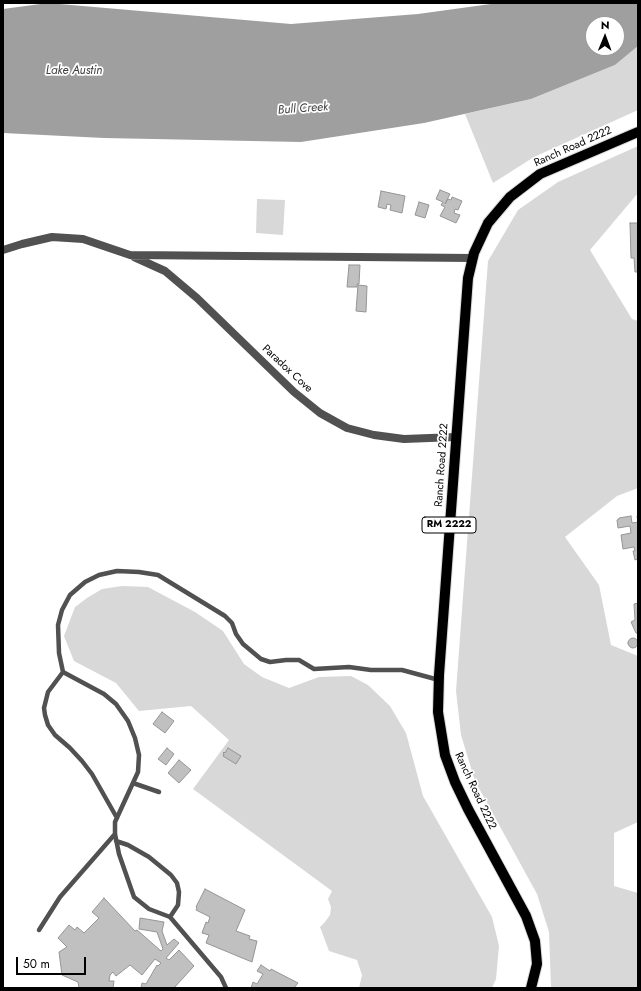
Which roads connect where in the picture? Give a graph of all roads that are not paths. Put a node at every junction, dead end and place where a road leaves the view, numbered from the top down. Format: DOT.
graph roads {
  1 [pos="638,132"];
  2 [pos="3,250"];
  3 [pos="130,255"];
  4 [pos="473,258"];
  5 [pos="456,437"];
  6 [pos="63,672"];
  7 [pos="439,680"];
  8 [pos="133,783"];
  9 [pos="159,792"];
  10 [pos="117,818"];
  11 [pos="115,834"];
  12 [pos="116,841"];
  13 [pos="170,916"];
  14 [pos="39,930"];
  15 [pos="226,988"];
  16 [pos="531,988"];
  1 -- 4 [label="main road, Ranch Road 2222 / RM 2222"];
  2 -- 3 [label="street"];
  3 -- 4 [label="street"];
  3 -- 5 [label="street, Paradox Cove"];
  4 -- 5 [label="main road, Ranch Road 2222 / RM 2222"];
  5 -- 7 [label="main road, Ranch Road 2222 / RM 2222"];
  6 -- 7 [label="lane"];
  6 -- 8 [label="lane"];
  6 -- 10 [label="lane"];
  7 -- 16 [label="main road, Ranch Road 2222 / RM 2222"];
  8 -- 9 [label="lane"];
  8 -- 10 [label="lane"];
  10 -- 11 [label="lane"];
  11 -- 12 [label="lane"];
  11 -- 14 [label="lane"];
  12 -- 13 [label="lane"];
  12 -- 13 [label="lane"];
  13 -- 15 [label="lane"];
}
